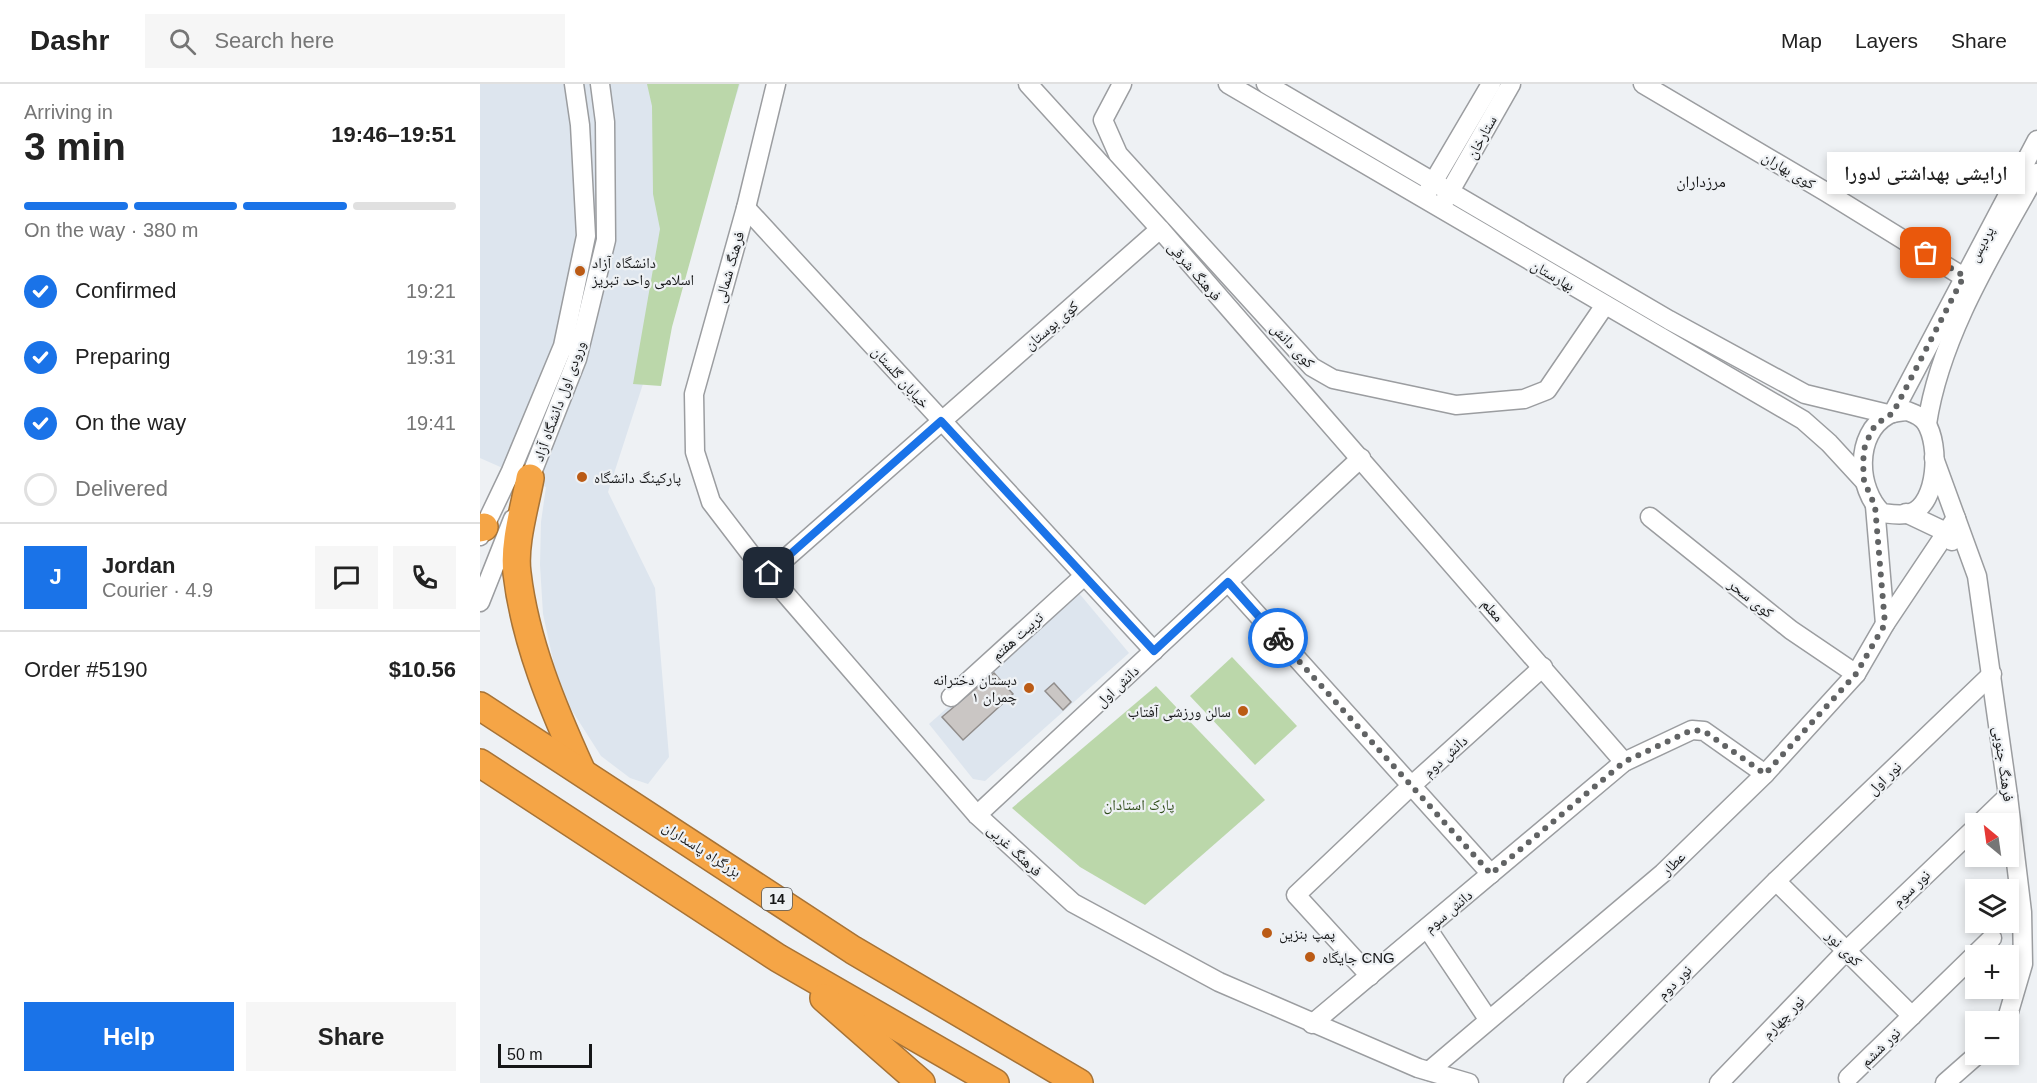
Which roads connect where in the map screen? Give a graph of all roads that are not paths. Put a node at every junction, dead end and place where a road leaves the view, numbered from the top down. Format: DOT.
graph roads {
  1 [pos="574,84"];
  2 [pos="600,84"];
  3 [pos="776,84"];
  4 [pos="1028,84"];
  5 [pos="1122,84"];
  6 [pos="1228,84"];
  7 [pos="1266,84"];
  8 [pos="1491,84"];
  9 [pos="1511,84"];
  10 [pos="1643,84"];
  11 [pos="605,122"];
  12 [pos="580,125"];
  13 [pos="2037,140"];
  14 [pos="2037,173"];
  15 [pos="1432,180"];
  16 [pos="1451,191"];
  17 [pos="1424,200"];
  18 [pos="746,208"];
  19 [pos="1440,209"];
  20 [pos="1160,229"];
  21 [pos="1970,280"];
  22 [pos="1605,305"];
  23 [pos="534,413"];
  24 [pos="1891,414"];
  25 [pos="555,420"];
  26 [pos="941,421"];
  27 [pos="1927,424"];
  28 [pos="695,452"];
  29 [pos="1361,458"];
  30 [pos="1934,458"];
  31 [pos="520,474"];
  32 [pos="1864,481"];
  33 [pos="1875,506"];
  34 [pos="1906,513"];
  35 [pos="1650,517"];
  36 [pos="1951,525"];
  37 [pos="487,532"];
  38 [pos="769,573"];
  39 [pos="1084,576"];
  40 [pos="1228,582"];
  41 [pos="480,602"];
  42 [pos="1885,624"];
  43 [pos="1154,651"];
  44 [pos="1543,667"];
  45 [pos="1856,674"];
  46 [pos="1992,674"];
  47 [pos="951,697"];
  48 [pos="480,706"];
  49 [pos="1624,762"];
  50 [pos="480,763"];
  51 [pos="581,770"];
  52 [pos="1765,774"];
  53 [pos="1411,786"];
  54 [pos="2008,796"];
  55 [pos="1990,813"];
  56 [pos="977,815"];
  57 [pos="1965,837"];
  58 [pos="1491,874"];
  59 [pos="1776,881"];
  60 [pos="1427,928"];
  61 [pos="1992,938"];
  62 [pos="1847,950"];
  63 [pos="778,958"];
  64 [pos="1370,976"];
  65 [pos="2009,1011"];
  66 [pos="1912,1016"];
  67 [pos="1488,1019"];
  68 [pos="1312,1024"];
  69 [pos="1965,1065"];
  70 [pos="1429,1071"];
  71 [pos="1848,1078"];
  72 [pos="921,1083"];
  73 [pos="995,1083"];
  74 [pos="1079,1083"];
  75 [pos="1469,1083"];
  76 [pos="1573,1083"];
  77 [pos="1719,1083"];
  78 [pos="1945,1083"];
  1 -- 12 [label="street"];
  2 -- 11 [label="street, ورودی اول دانشگاه آزاد"];
  3 -- 18 [label="street, فرهنگ شمالی"];
  4 -- 20 [label="street, فرهنگ شرقی"];
  5 -- 22 [label="street, کوی دانش"];
  6 -- 17 [label="street, بهارستان"];
  7 -- 15 [label="street, بهارستان"];
  8 -- 15 [label="street, ستارخان"];
  9 -- 16 [label="street, ستارخان"];
  10 -- 21 [label="street, کوی بهاران"];
  11 -- 12 [label="street"];
  11 -- 25 [label="street, ورودی اول دانشگاه آزاد"];
  12 -- 23 [label="street"];
  13 -- 21 [label="street, پردیس"];
  14 -- 21 [label="street, پردیس"];
  15 -- 16 [label="street, بهارستان"];
  15 -- 17 [label="street, ستارخان"];
  16 -- 19 [label="street, ستارخان"];
  16 -- 24 [label="street, بهارستان"];
  17 -- 19 [label="street, بهارستان"];
  18 -- 26 [label="street, خیابان گلستان"];
  18 -- 28 [label="street, فرهنگ شمالی"];
  19 -- 22 [label="street, بهارستان"];
  20 -- 26 [label="street, کوی بوستان"];
  20 -- 29 [label="street, فرهنگ شرقی"];
  21 -- 24 [label="street, پردیس"];
  21 -- 27 [label="street, پردیس"];
  22 -- 32 [label="street, بهارستان"];
  23 -- 25 [label="street"];
  23 -- 31 [label="street"];
  24 -- 27 [label="street"];
  24 -- 32 [label="street"];
  25 -- 31 [label="street, ورودی اول دانشگاه آزاد"];
  26 -- 38 [label="street, کوی بوستان"];
  26 -- 39 [label="street, خیابان گلستان"];
  27 -- 30 [label="street"];
  28 -- 38 [label="street, فرهنگ غربی"];
  29 -- 40 [label="street, دانش اول"];
  29 -- 44 [label="street, معلم"];
  30 -- 34 [label="street"];
  30 -- 36 [label="street, فرهنگ جنوبی"];
  31 -- 37 [label="street"];
  31 -- 51 [label="highway"];
  32 -- 33 [label="street"];
  33 -- 34 [label="street"];
  33 -- 42 [label="street"];
  34 -- 36 [label="street, فرهنگ جنوبی"];
  35 -- 45 [label="street, کوی سحر"];
  36 -- 42 [label="street, عطار"];
  36 -- 46 [label="street, فرهنگ جنوبی"];
  37 -- 41 [label="street"];
  38 -- 56 [label="street, فرهنگ غربی"];
  39 -- 43 [label="street, خیابان گلستان"];
  39 -- 47 [label="street, تربیت هفتم"];
  40 -- 43 [label="street, دانش اول"];
  40 -- 53 [label="street"];
  42 -- 45 [label="street, عطار"];
  43 -- 56 [label="street, دانش اول"];
  44 -- 49 [label="street, معلم"];
  44 -- 53 [label="street, دانش دوم"];
  45 -- 52 [label="street, عطار"];
  46 -- 54 [label="street, فرهنگ جنوبی"];
  46 -- 59 [label="street, نور اول"];
  48 -- 51 [label="highway, بزرگراه پاسداران / 14"];
  49 -- 52 [label="street, دانش سوم"];
  49 -- 58 [label="street, دانش سوم"];
  50 -- 63 [label="highway"];
  51 -- 74 [label="highway, بزرگراه پاسداران / 14"];
  52 -- 67 [label="street, عطار"];
  53 -- 58 [label="street"];
  53 -- 64 [label="street, دانش دوم"];
  54 -- 55 [label="street"];
  54 -- 65 [label="street, فرهنگ جنوبی"];
  56 -- 68 [label="street, فرهنگ غربی"];
  57 -- 62 [label="street, نور سوم"];
  58 -- 60 [label="street, دانش سوم"];
  59 -- 62 [label="street, کوی نور"];
  59 -- 76 [label="street, نور دوم"];
  60 -- 64 [label="street, دانش سوم"];
  60 -- 67 [label="street"];
  61 -- 66 [label="street, نور ششم"];
  62 -- 66 [label="street, کوی نور"];
  62 -- 77 [label="street, نور چهارم"];
  63 -- 72 [label="highway"];
  63 -- 73 [label="highway"];
  64 -- 68 [label="street, دانش سوم"];
  66 -- 71 [label="street, نور ششم"];
  67 -- 70 [label="street, عطار"];
  68 -- 70 [label="street, فرهنگ غربی"];
  69 -- 78 [label="street"];
  70 -- 75 [label="street, فرهنگ غربی"];
}
